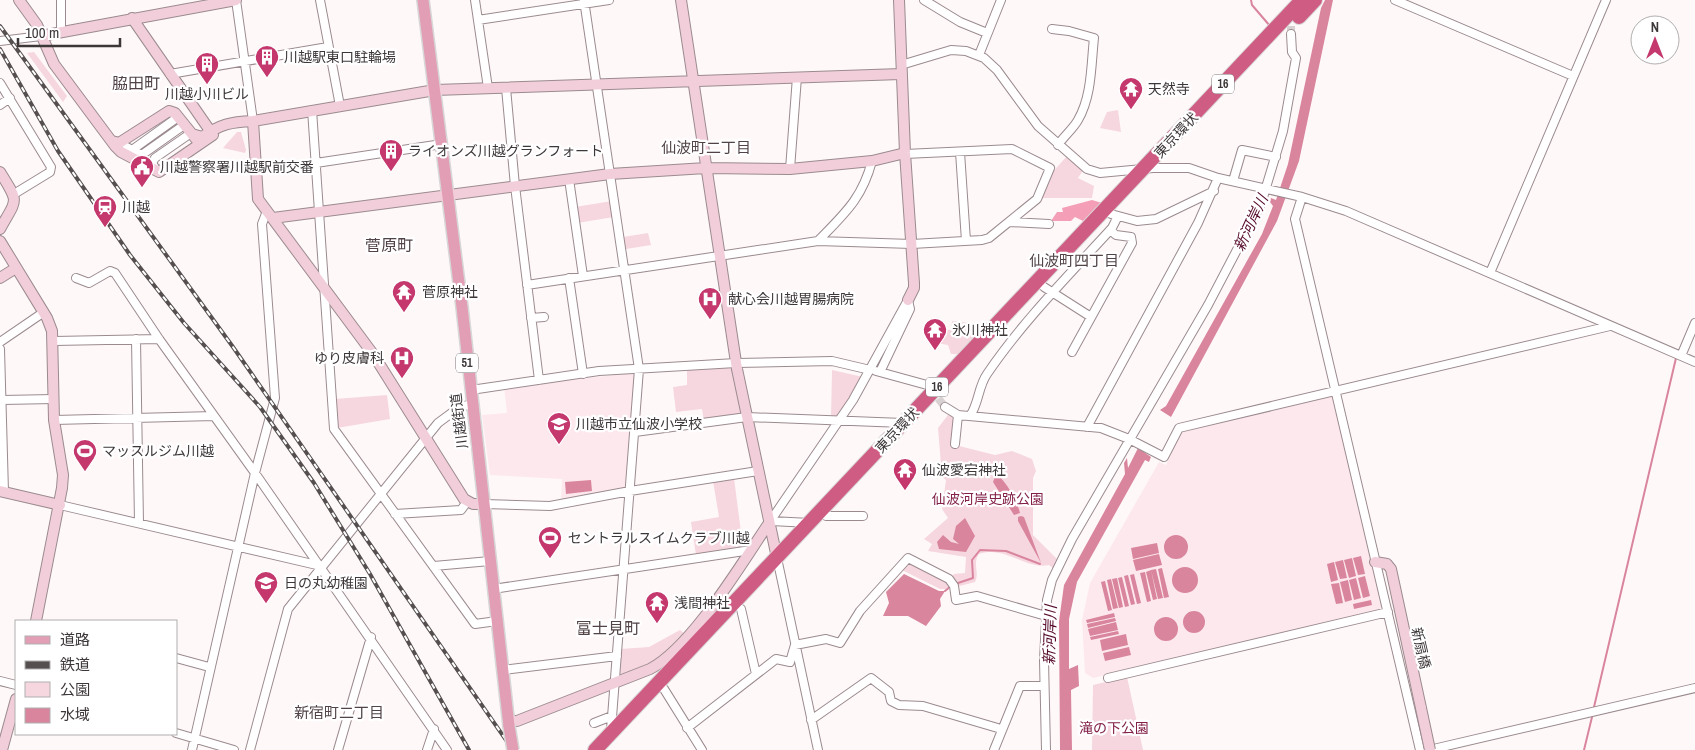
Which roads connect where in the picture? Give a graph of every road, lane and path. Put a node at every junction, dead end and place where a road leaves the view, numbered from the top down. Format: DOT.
graph roads {
  1 [pos="19,0"];
  2 [pos="61,0"];
  3 [pos="236,0"];
  4 [pos="320,0"];
  5 [pos="423,0"];
  6 [pos="475,0"];
  7 [pos="609,0"];
  8 [pos="681,0"];
  9 [pos="899,0"];
  10 [pos="924,0"];
  11 [pos="1001,0"];
  12 [pos="1315,0"];
  13 [pos="1395,0"];
  14 [pos="1606,0"];
  15 [pos="584,2"];
  16 [pos="1296,5"];
  17 [pos="132,18"];
  18 [pos="478,20"];
  19 [pos="1052,29"];
  20 [pos="61,31"];
  21 [pos="987,33"];
  22 [pos="1291,34"];
  23 [pos="41,36"];
  24 [pos="0,41"];
  25 [pos="328,47"];
  26 [pos="979,55"];
  27 [pos="246,61"];
  28 [pos="901,70"];
  29 [pos="170,74"];
  30 [pos="1573,76"];
  31 [pos="798,78"];
  32 [pos="694,81"];
  33 [pos="0,83"];
  34 [pos="597,84"];
  35 [pos="488,88"];
  36 [pos="506,88"];
  37 [pos="435,90"];
  38 [pos="10,98"];
  39 [pos="0,105"];
  40 [pos="340,106"];
  41 [pos="312,110"];
  42 [pos="253,121"];
  43 [pos="186,127"];
  44 [pos="211,133"];
  45 [pos="116,142"];
  46 [pos="442,144"];
  47 [pos="1058,145"];
  48 [pos="192,151"];
  49 [pos="960,152"];
  50 [pos="905,153"];
  51 [pos="1276,157"];
  52 [pos="872,161"];
  53 [pos="316,163"];
  54 [pos="706,168"];
  55 [pos="790,169"];
  56 [pos="1149,169"];
  57 [pos="0,172"];
  58 [pos="159,172"];
  59 [pos="610,174"];
  60 [pos="1218,178"];
  61 [pos="569,179"];
  62 [pos="1233,181"];
  63 [pos="515,186"];
  64 [pos="1266,189"];
  65 [pos="1214,191"];
  66 [pos="14,194"];
  67 [pos="448,194"];
  68 [pos="1301,197"];
  69 [pos="319,212"];
  70 [pos="270,215"];
  71 [pos="1114,215"];
  72 [pos="1009,222"];
  73 [pos="1049,224"];
  74 [pos="0,229"];
  75 [pos="1110,230"];
  76 [pos="966,240"];
  77 [pos="0,241"];
  78 [pos="818,242"];
  79 [pos="912,244"];
  80 [pos="720,256"];
  81 [pos="14,265"];
  82 [pos="0,270"];
  83 [pos="625,270"];
  84 [pos="1490,273"];
  85 [pos="583,276"];
  86 [pos="0,278"];
  87 [pos="76,278"];
  88 [pos="568,278"];
  89 [pos="527,285"];
  90 [pos="325,288"];
  91 [pos="1048,291"];
  92 [pos="908,300"];
  93 [pos="44,312"];
  94 [pos="544,317"];
  95 [pos="1091,317"];
  96 [pos="531,318"];
  97 [pos="1695,323"];
  98 [pos="1610,326"];
  99 [pos="136,339"];
  100 [pos="159,339"];
  101 [pos="54,341"];
  102 [pos="0,342"];
  103 [pos="0,350"];
  104 [pos="1072,352"];
  105 [pos="1681,356"];
  106 [pos="1695,362"];
  107 [pos="736,363"];
  108 [pos="639,368"];
  109 [pos="866,369"];
  110 [pos="583,374"];
  111 [pos="539,380"];
  112 [pos="927,385"];
  113 [pos="471,390"];
  114 [pos="1336,391"];
  115 [pos="54,399"];
  116 [pos="2,400"];
  117 [pos="472,405"];
  118 [pos="946,407"];
  119 [pos="958,415"];
  120 [pos="214,416"];
  121 [pos="970,416"];
  122 [pos="747,417"];
  123 [pos="138,418"];
  124 [pos="54,420"];
  125 [pos="841,420"];
  126 [pos="903,423"];
  127 [pos="1087,427"];
  128 [pos="635,432"];
  129 [pos="425,438"];
  130 [pos="1129,439"];
  131 [pos="955,444"];
  132 [pos="2,447"];
  133 [pos="758,471"];
  134 [pos="255,473"];
  135 [pos="630,491"];
  136 [pos="2,492"];
  137 [pos="381,494"];
  138 [pos="467,502"];
  139 [pos="484,504"];
  140 [pos="60,505"];
  141 [pos="395,514"];
  142 [pos="826,516"];
  143 [pos="863,516"];
  144 [pos="770,522"];
  145 [pos="810,523"];
  146 [pos="139,524"];
  147 [pos="238,545"];
  148 [pos="751,550"];
  149 [pos="490,561"];
  150 [pos="778,562"];
  151 [pos="1375,562"];
  152 [pos="321,566"];
  153 [pos="434,566"];
  154 [pos="623,569"];
  155 [pos="493,589"];
  156 [pos="741,609"];
  157 [pos="1388,612"];
  158 [pos="1046,616"];
  159 [pos="36,620"];
  160 [pos="497,621"];
  161 [pos="371,637"];
  162 [pos="795,645"];
  163 [pos="617,656"];
  164 [pos="178,659"];
  165 [pos="209,667"];
  166 [pos="503,670"];
  167 [pos="756,674"];
  168 [pos="1108,678"];
  169 [pos="0,681"];
  170 [pos="615,682"];
  171 [pos="15,685"];
  172 [pos="1044,686"];
  173 [pos="1695,688"];
  174 [pos="664,689"];
  175 [pos="15,703"];
  176 [pos="612,716"];
  177 [pos="811,720"];
  178 [pos="509,723"];
  179 [pos="594,723"];
  180 [pos="687,728"];
  181 [pos="434,729"];
  182 [pos="1001,729"];
  183 [pos="611,733"];
  184 [pos="178,734"];
  185 [pos="193,738"];
  186 [pos="2,750"];
  187 [pos="192,750"];
  188 [pos="234,750"];
  189 [pos="250,750"];
  190 [pos="338,750"];
  191 [pos="427,750"];
  192 [pos="447,750"];
  193 [pos="512,750"];
  194 [pos="595,750"];
  195 [pos="608,750"];
  196 [pos="702,750"];
  197 [pos="818,750"];
  198 [pos="994,750"];
  199 [pos="1046,750"];
  200 [pos="1420,750"];
  201 [pos="1430,750"];
  1 -- 23 [label="street"];
  2 -- 20 [label="street"];
  3 -- 17 [label="street"];
  3 -- 27 [label="street"];
  4 -- 25 [label="street"];
  5 -- 37 [label="main road, 川越街道 / 51"];
  6 -- 18 [label="street"];
  7 -- 15 [label="street"];
  8 -- 32 [label="street"];
  9 -- 28 [label="street"];
  10 -- 21 [label="street"];
  11 -- 21 [label="street"];
  12 -- 16 [label="highway, 東京環状 / 16"];
  13 -- 30 [label="street"];
  14 -- 30 [label="street"];
  15 -- 18 [label="street"];
  15 -- 34 [label="street"];
  16 -- 56 [label="highway, 東京環状 / 16"];
  17 -- 20 [label="street"];
  17 -- 29 [label="street"];
  18 -- 35 [label="street"];
  19 -- 47 [label="street"];
  20 -- 23 [label="street"];
  21 -- 26 [label="street"];
  22 -- 51 [label="street"];
  23 -- 24 [label="street"];
  23 -- 45 [label="street"];
  25 -- 27 [label="street"];
  25 -- 40 [label="street"];
  26 -- 28 [label="street"];
  26 -- 47 [label="street"];
  27 -- 29 [label="street"];
  27 -- 42 [label="street"];
  28 -- 31 [label="street"];
  28 -- 50 [label="street"];
  29 -- 44 [label="street"];
  30 -- 84 [label="street"];
  31 -- 32 [label="street"];
  31 -- 55 [label="street"];
  32 -- 34 [label="street"];
  32 -- 54 [label="street"];
  33 -- 38 [label="street"];
  34 -- 36 [label="street"];
  34 -- 59 [label="street"];
  35 -- 36 [label="street"];
  35 -- 37 [label="street"];
  36 -- 63 [label="street"];
  37 -- 40 [label="street"];
  37 -- 46 [label="main road, 川越街道 / 51"];
  38 -- 39 [label="street"];
  38 -- 66 [label="street"];
  40 -- 41 [label="street"];
  41 -- 42 [label="street"];
  41 -- 53 [label="street"];
  42 -- 44 [label="street"];
  42 -- 70 [label="street"];
  43 -- 44 [label="street"];
  43 -- 45 [label="street"];
  43 -- 45 [label="street"];
  43 -- 48 [label="street"];
  43 -- 58 [label="street"];
  44 -- 48 [label="street"];
  45 -- 58 [label="street"];
  46 -- 53 [label="street"];
  46 -- 67 [label="main road, 川越街道 / 51"];
  47 -- 56 [label="street"];
  48 -- 58 [label="street"];
  49 -- 50 [label="street"];
  49 -- 72 [label="street"];
  49 -- 76 [label="street"];
  50 -- 52 [label="street"];
  50 -- 79 [label="street"];
  51 -- 62 [label="street"];
  51 -- 64 [label="street"];
  52 -- 55 [label="street"];
  52 -- 78 [label="street"];
  53 -- 69 [label="street"];
  54 -- 55 [label="street"];
  54 -- 59 [label="street"];
  54 -- 80 [label="street"];
  56 -- 60 [label="street"];
  56 -- 71 [label="highway, 東京環状 / 16"];
  56 -- 126 [label="highway, 東京環状 / 16"];
  57 -- 66 [label="street"];
  59 -- 61 [label="street"];
  59 -- 83 [label="street"];
  60 -- 62 [label="street"];
  60 -- 65 [label="street"];
  61 -- 63 [label="street"];
  61 -- 85 [label="street"];
  62 -- 64 [label="street"];
  63 -- 67 [label="street"];
  63 -- 89 [label="street"];
  64 -- 68 [label="street"];
  64 -- 130 [label="street"];
  65 -- 71 [label="street"];
  65 -- 127 [label="street"];
  66 -- 74 [label="street"];
  67 -- 69 [label="street"];
  67 -- 113 [label="main road, 川越街道 / 51"];
  68 -- 84 [label="street"];
  68 -- 114 [label="street"];
  69 -- 70 [label="street"];
  69 -- 90 [label="street"];
  70 -- 90 [label="street"];
  70 -- 134 [label="street"];
  71 -- 75 [label="street"];
  71 -- 91 [label="highway, 東京環状 / 16"];
  72 -- 73 [label="street"];
  72 -- 76 [label="street"];
  75 -- 91 [label="street"];
  75 -- 95 [label="street"];
  76 -- 79 [label="street"];
  77 -- 81 [label="street"];
  78 -- 79 [label="street"];
  78 -- 80 [label="street"];
  79 -- 92 [label="street"];
  80 -- 83 [label="street"];
  80 -- 107 [label="street"];
  81 -- 82 [label="street"];
  81 -- 86 [label="street"];
  81 -- 93 [label="street"];
  83 -- 85 [label="street"];
  83 -- 108 [label="street"];
  84 -- 98 [label="street"];
  85 -- 88 [label="street"];
  87 -- 100 [label="street"];
  88 -- 89 [label="street"];
  88 -- 110 [label="street"];
  89 -- 96 [label="street"];
  90 -- 129 [label="street"];
  90 -- 137 [label="street"];
  91 -- 95 [label="street"];
  91 -- 121 [label="street"];
  91 -- 142 [label="highway, 東京環状 / 16"];
  92 -- 112 [label="street"];
  92 -- 125 [label="street"];
  93 -- 101 [label="street"];
  93 -- 102 [label="street"];
  94 -- 96 [label="street"];
  95 -- 104 [label="street"];
  96 -- 111 [label="street"];
  97 -- 105 [label="street"];
  98 -- 105 [label="street"];
  98 -- 114 [label="street"];
  99 -- 100 [label="street"];
  99 -- 101 [label="street"];
  99 -- 123 [label="street"];
  100 -- 120 [label="street"];
  101 -- 115 [label="street"];
  103 -- 116 [label="street"];
  105 -- 106 [label="street"];
  107 -- 108 [label="street"];
  107 -- 109 [label="street"];
  107 -- 122 [label="street"];
  108 -- 110 [label="street"];
  108 -- 128 [label="street"];
  110 -- 111 [label="street"];
  111 -- 113 [label="street"];
  113 -- 117 [label="main road, 川越街道 / 51"];
  114 -- 130 [label="street"];
  114 -- 151 [label="street"];
  115 -- 116 [label="street"];
  115 -- 124 [label="street"];
  116 -- 132 [label="street"];
  117 -- 129 [label="street"];
  117 -- 139 [label="main road, 川越街道 / 51"];
  118 -- 119 [label="street"];
  119 -- 121 [label="street"];
  119 -- 131 [label="street"];
  120 -- 123 [label="street"];
  120 -- 134 [label="street"];
  121 -- 127 [label="street"];
  122 -- 125 [label="street"];
  122 -- 128 [label="street"];
  122 -- 133 [label="street"];
  123 -- 124 [label="street"];
  123 -- 146 [label="street"];
  124 -- 140 [label="street"];
  125 -- 126 [label="street"];
  125 -- 144 [label="street"];
  126 -- 145 [label="highway, 東京環状 / 16"];
  127 -- 130 [label="street"];
  128 -- 135 [label="street"];
  129 -- 137 [label="street"];
  129 -- 138 [label="street"];
  130 -- 158 [label="street"];
  132 -- 136 [label="street"];
  133 -- 135 [label="street"];
  133 -- 144 [label="street"];
  134 -- 147 [label="street"];
  134 -- 152 [label="street"];
  135 -- 139 [label="street"];
  135 -- 154 [label="street"];
  136 -- 140 [label="street"];
  137 -- 141 [label="street"];
  137 -- 152 [label="street"];
  138 -- 139 [label="street"];
  138 -- 141 [label="street"];
  139 -- 149 [label="main road, 川越街道 / 51"];
  140 -- 146 [label="street"];
  140 -- 159 [label="street"];
  141 -- 153 [label="street"];
  142 -- 143 [label="street"];
  142 -- 150 [label="highway, 東京環状 / 16"];
  144 -- 145 [label="street"];
  144 -- 148 [label="street"];
  144 -- 150 [label="street"];
  145 -- 150 [label="highway, 東京環状 / 16"];
  146 -- 147 [label="street"];
  147 -- 152 [label="street"];
  147 -- 165 [label="street"];
  148 -- 154 [label="street"];
  148 -- 170 [label="street"];
  149 -- 153 [label="street"];
  149 -- 155 [label="main road, 川越街道 / 51"];
  150 -- 156 [label="highway, 東京環状 / 16"];
  150 -- 162 [label="street"];
  150 -- 183 [label="highway, 東京環状 / 16"];
  151 -- 157 [label="street"];
  151 -- 201 [label="street, 新扇橋, bridge"];
  152 -- 161 [label="street"];
  152 -- 189 [label="street"];
  153 -- 160 [label="street"];
  154 -- 155 [label="street"];
  154 -- 163 [label="street"];
  155 -- 160 [label="main road, 川越街道 / 51"];
  156 -- 167 [label="street"];
  156 -- 174 [label="highway, 東京環状 / 16"];
  157 -- 168 [label="street"];
  157 -- 200 [label="street"];
  158 -- 162 [label="street"];
  158 -- 172 [label="street"];
  160 -- 166 [label="main road, 川越街道 / 51"];
  161 -- 181 [label="street"];
  161 -- 190 [label="street"];
  162 -- 167 [label="street"];
  162 -- 177 [label="street"];
  163 -- 166 [label="street"];
  163 -- 170 [label="street"];
  164 -- 165 [label="street"];
  165 -- 185 [label="street"];
  166 -- 178 [label="main road, 川越街道 / 51"];
  167 -- 180 [label="street"];
  169 -- 171 [label="street"];
  170 -- 176 [label="street"];
  170 -- 178 [label="street"];
  172 -- 182 [label="street"];
  172 -- 199 [label="street"];
  173 -- 201 [label="street"];
  174 -- 180 [label="street"];
  174 -- 195 [label="highway, 東京環状 / 16"];
  175 -- 186 [label="street"];
  176 -- 179 [label="street"];
  176 -- 183 [label="street"];
  177 -- 182 [label="street"];
  177 -- 197 [label="street"];
  178 -- 193 [label="main road, 川越街道 / 51, bridge"];
  180 -- 196 [label="street"];
  181 -- 191 [label="street"];
  181 -- 192 [label="street"];
  182 -- 198 [label="street"];
  183 -- 194 [label="highway, 東京環状 / 16"];
  184 -- 185 [label="street"];
  185 -- 187 [label="street"];
  185 -- 188 [label="street"];
}
